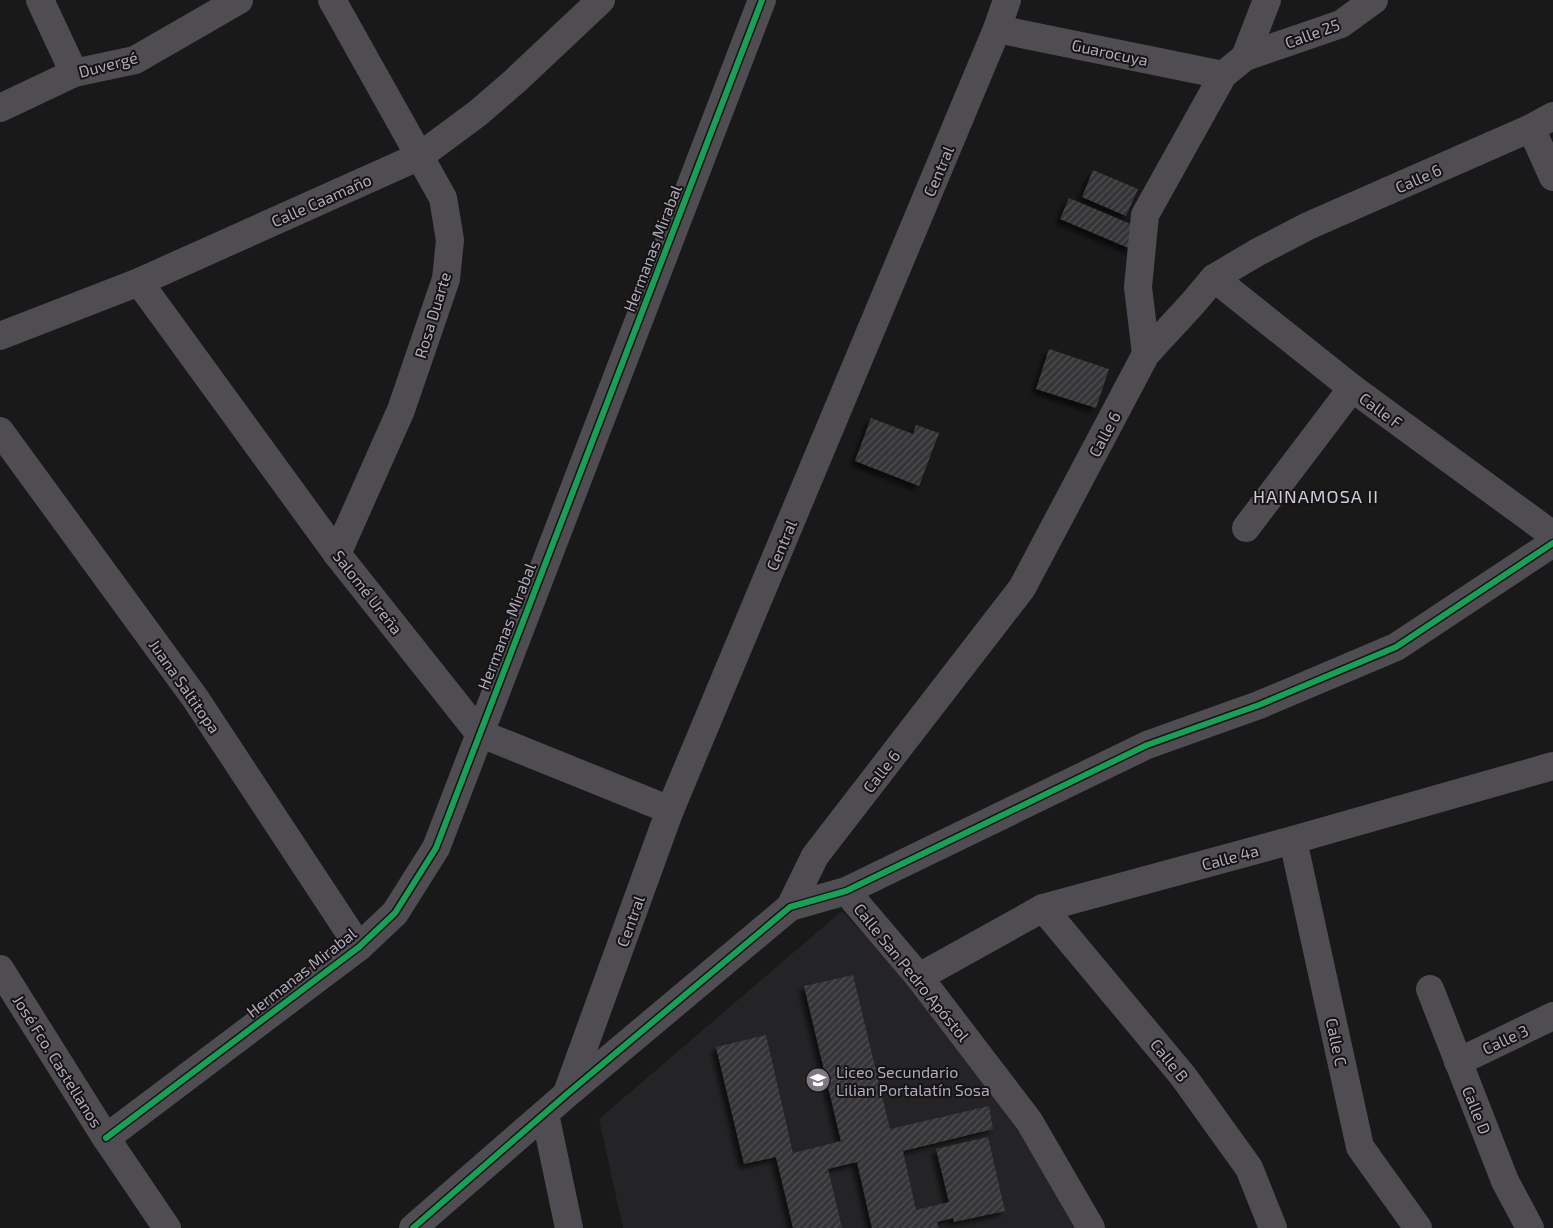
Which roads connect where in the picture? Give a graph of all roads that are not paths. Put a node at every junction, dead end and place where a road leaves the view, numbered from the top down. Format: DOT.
graph roads {
  1 [pos="40,0"];
  2 [pos="239,0"];
  3 [pos="332,0"];
  4 [pos="602,0"];
  5 [pos="762,0"];
  6 [pos="1008,0"];
  7 [pos="1267,0"];
  8 [pos="1374,0"];
  9 [pos="997,29"];
  10 [pos="1245,57"];
  11 [pos="74,73"];
  12 [pos="1223,75"];
  13 [pos="0,108"];
  14 [pos="1542,122"];
  15 [pos="420,156"];
  16 [pos="1553,177"];
  17 [pos="1214,278"];
  18 [pos="139,282"];
  19 [pos="0,336"];
  20 [pos="1146,354"];
  21 [pos="1352,388"];
  22 [pos="0,431"];
  23 [pos="1246,528"];
  24 [pos="1553,535"];
  25 [pos="1553,542"];
  26 [pos="337,554"];
  27 [pos="480,733"];
  28 [pos="1553,766"];
  29 [pos="670,810"];
  30 [pos="1293,840"];
  31 [pos="846,891"];
  32 [pos="790,907"];
  33 [pos="1043,908"];
  34 [pos="359,947"];
  35 [pos="0,969"];
  36 [pos="920,977"];
  37 [pos="1430,989"];
  38 [pos="1553,1016"];
  39 [pos="1458,1062"];
  40 [pos="567,1094"];
  41 [pos="545,1114"];
  42 [pos="106,1138"];
  43 [pos="167,1228"];
  44 [pos="413,1228"];
  45 [pos="569,1228"];
  46 [pos="1091,1228"];
  47 [pos="1273,1228"];
  48 [pos="1418,1228"];
  49 [pos="1530,1228"];
  1 -- 11 [label="street"];
  2 -- 11 [label="street, Duvergé"];
  3 -- 15 [label="street, Rosa Duarte"];
  4 -- 15 [label="street, Calle Caamaño"];
  5 -- 27 [label="street, Hermanas Mirabal"];
  6 -- 9 [label="street, Central"];
  7 -- 10 [label="street"];
  8 -- 10 [label="street, Calle 25"];
  9 -- 12 [label="street, Guarocuya"];
  9 -- 29 [label="street, Central"];
  10 -- 12 [label="street"];
  11 -- 13 [label="street, Duvergé"];
  12 -- 20 [label="street"];
  14 -- 16 [label="street"];
  14 -- 17 [label="street, Calle 6"];
  15 -- 18 [label="street, Calle Caamaño"];
  15 -- 26 [label="street, Rosa Duarte"];
  17 -- 20 [label="street, Calle 6"];
  17 -- 21 [label="street, Calle F"];
  18 -- 19 [label="street, Calle Caamaño"];
  18 -- 26 [label="street, Salomé Ureña"];
  20 -- 32 [label="street, Calle 6"];
  21 -- 23 [label="street"];
  21 -- 24 [label="street, Calle F"];
  22 -- 34 [label="street, Juana Saltitopa"];
  25 -- 31 [label="street"];
  26 -- 27 [label="street, Salomé Ureña"];
  27 -- 29 [label="street, Salomé Ureña"];
  27 -- 34 [label="street, Hermanas Mirabal"];
  28 -- 30 [label="street, Calle 4a"];
  29 -- 40 [label="street, Central"];
  30 -- 33 [label="street, Calle 4a"];
  30 -- 48 [label="street, Calle C"];
  31 -- 32 [label="street"];
  31 -- 36 [label="street, Calle San Pedro Apóstol"];
  32 -- 40 [label="street"];
  33 -- 36 [label="street, Calle 4a"];
  33 -- 47 [label="street, Calle B"];
  34 -- 42 [label="street, Hermanas Mirabal"];
  35 -- 42 [label="street, José Fco. Castellanos"];
  36 -- 46 [label="street, Calle San Pedro Apóstol"];
  37 -- 39 [label="street, Calle D"];
  38 -- 39 [label="street, Calle 3"];
  39 -- 49 [label="street, Calle D"];
  40 -- 41 [label="street"];
  41 -- 44 [label="street"];
  41 -- 45 [label="street"];
  42 -- 43 [label="street, José Fco. Castellanos"];
}
